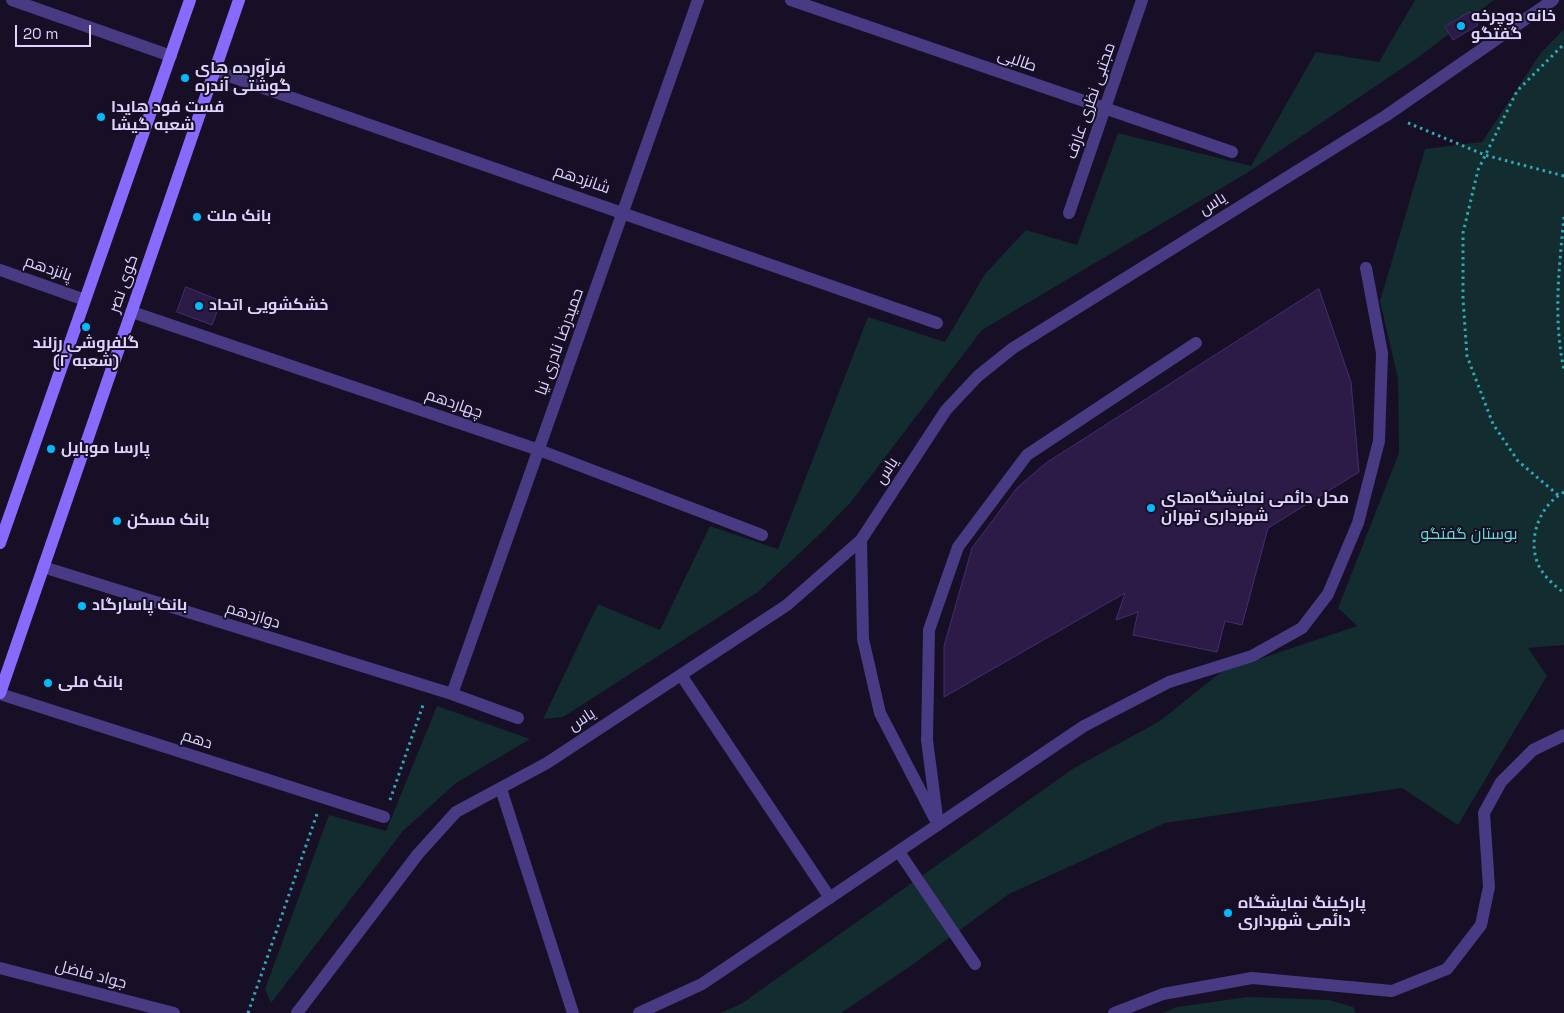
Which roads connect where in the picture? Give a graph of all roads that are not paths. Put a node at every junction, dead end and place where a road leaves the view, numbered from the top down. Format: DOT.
graph roads {
  1 [pos="12,0"];
  2 [pos="190,0"];
  3 [pos="240,0"];
  4 [pos="698,0"];
  5 [pos="791,0"];
  6 [pos="1142,0"];
  7 [pos="1553,0"];
  8 [pos="170,56"];
  9 [pos="215,71"];
  10 [pos="1105,108"];
  11 [pos="1232,152"];
  12 [pos="623,212"];
  13 [pos="1069,212"];
  14 [pos="1366,268"];
  15 [pos="0,270"];
  16 [pos="85,300"];
  17 [pos="132,312"];
  18 [pos="937,323"];
  19 [pos="1196,343"];
  20 [pos="539,450"];
  21 [pos="762,535"];
  22 [pos="1,539"];
  23 [pos="861,540"];
  24 [pos="43,567"];
  25 [pos="680,675"];
  26 [pos="0,693"];
  27 [pos="452,694"];
  28 [pos="518,718"];
  29 [pos="1564,735"];
  30 [pos="501,789"];
  31 [pos="384,817"];
  32 [pos="938,825"];
  33 [pos="899,852"];
  34 [pos="830,898"];
  35 [pos="975,964"];
  36 [pos="0,968"];
  37 [pos="174,1013"];
  38 [pos="297,1013"];
  39 [pos="574,1013"];
  40 [pos="639,1013"];
  41 [pos="1114,1013"];
  1 -- 8 [label="street"];
  2 -- 8 [label="main road, کوی نصر"];
  3 -- 9 [label="main road, کوی نصر"];
  4 -- 12 [label="street, حمیدرضا نادری نیا"];
  5 -- 10 [label="street, طالبی"];
  6 -- 10 [label="street, مجتبی نظری عارف"];
  7 -- 23 [label="street, یاس"];
  8 -- 16 [label="main road, کوی نصر"];
  9 -- 12 [label="street, شانزدهم"];
  9 -- 17 [label="main road, کوی نصر"];
  10 -- 11 [label="street, طالبی"];
  10 -- 13 [label="street, مجتبی نظری عارف"];
  12 -- 18 [label="street, شانزدهم"];
  12 -- 20 [label="street, حمیدرضا نادری نیا"];
  14 -- 32 [label="street"];
  15 -- 16 [label="street, پانزدهم"];
  16 -- 22 [label="main road, کوی نصر"];
  17 -- 20 [label="street, چهاردهم"];
  17 -- 24 [label="main road, کوی نصر"];
  19 -- 32 [label="street"];
  20 -- 21 [label="street, چهاردهم"];
  20 -- 27 [label="street, حمیدرضا نادری نیا"];
  23 -- 25 [label="street, یاس"];
  23 -- 32 [label="street"];
  24 -- 26 [label="main road, کوی نصر"];
  24 -- 27 [label="street, دوازدهم"];
  25 -- 30 [label="street, یاس"];
  25 -- 34 [label="street"];
  26 -- 31 [label="street, دهم"];
  27 -- 28 [label="street, دوازدهم"];
  29 -- 41 [label="street"];
  30 -- 38 [label="street, یاس"];
  30 -- 39 [label="street"];
  32 -- 33 [label="street"];
  33 -- 34 [label="street"];
  33 -- 35 [label="street"];
  34 -- 40 [label="street"];
  36 -- 37 [label="street, جواد فاضل"];
}
